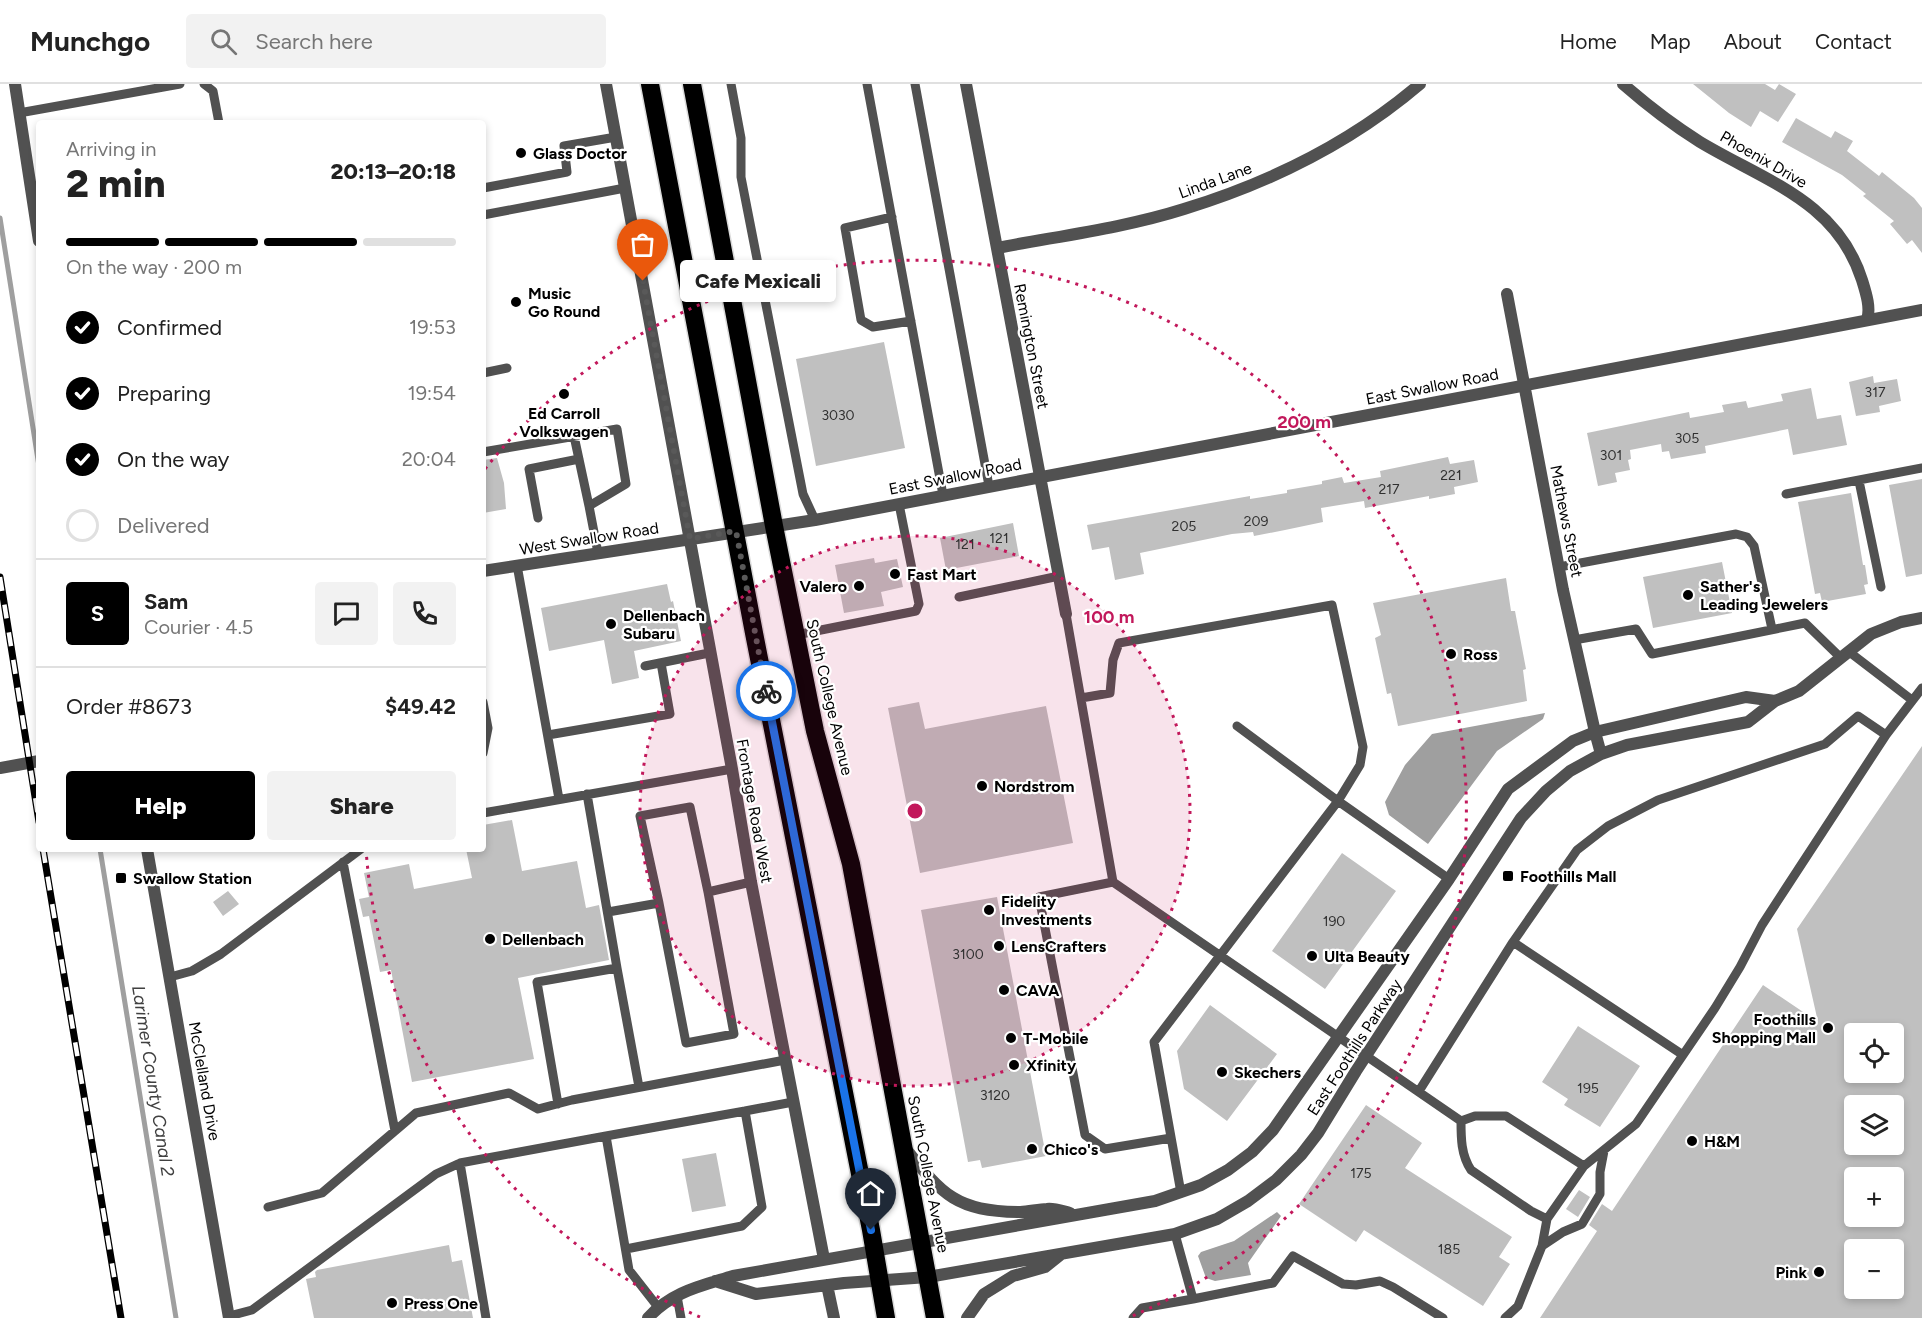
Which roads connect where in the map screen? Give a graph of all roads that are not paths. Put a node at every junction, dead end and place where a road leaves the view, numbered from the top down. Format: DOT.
graph roads {
  1 [pos="15,84"];
  2 [pos="180,84"];
  3 [pos="204,84"];
  4 [pos="606,84"];
  5 [pos="650,84"];
  6 [pos="692,84"];
  7 [pos="731,84"];
  8 [pos="867,84"];
  9 [pos="915,84"];
  10 [pos="966,84"];
  11 [pos="1420,84"];
  12 [pos="1623,84"];
  13 [pos="19,113"];
  14 [pos="218,120"];
  15 [pos="616,137"];
  16 [pos="486,187"];
  17 [pos="626,188"];
  18 [pos="486,214"];
  19 [pos="892,217"];
  20 [pos="36,222"];
  21 [pos="997,248"];
  22 [pos="1507,294"];
  23 [pos="1922,310"];
  24 [pos="1867,320"];
  25 [pos="911,321"];
  26 [pos="507,368"];
  27 [pos="486,372"];
  28 [pos="1524,385"];
  29 [pos="574,436"];
  30 [pos="486,451"];
  31 [pos="579,459"];
  32 [pos="1922,468"];
  33 [pos="1040,476"];
  34 [pos="1858,481"];
  35 [pos="989,486"];
  36 [pos="1786,494"];
  37 [pos="944,495"];
  38 [pos="899,504"];
  39 [pos="589,506"];
  40 [pos="538,518"];
  41 [pos="815,520"];
  42 [pos="774,526"];
  43 [pos="736,531"];
  44 [pos="690,539"];
  45 [pos="597,553"];
  46 [pos="517,566"];
  47 [pos="1559,567"];
  48 [pos="486,571"];
  49 [pos="1059,576"];
  50 [pos="1881,587"];
  51 [pos="959,597"];
  52 [pos="1066,614"];
  53 [pos="1922,618"];
  54 [pos="1772,629"];
  55 [pos="796,635"];
  56 [pos="1574,640"];
  57 [pos="710,653"];
  58 [pos="1845,655"];
  59 [pos="661,663"];
  60 [pos="645,666"];
  61 [pos="1922,688"];
  62 [pos="1081,698"];
  63 [pos="1912,700"];
  64 [pos="1775,701"];
  65 [pos="486,718"];
  66 [pos="1237,726"];
  67 [pos="1595,732"];
  68 [pos="548,735"];
  69 [pos="1886,735"];
  70 [pos="486,738"];
  71 [pos="1601,753"];
  72 [pos="36,761"];
  73 [pos="0,768"];
  74 [pos="732,769"];
  75 [pos="587,794"];
  76 [pos="559,799"];
  77 [pos="1338,801"];
  78 [pos="486,812"];
  79 [pos="148,852"];
  80 [pos="357,852"];
  81 [pos="343,862"];
  82 [pos="1449,879"];
  83 [pos="751,882"];
  84 [pos="1113,882"];
  85 [pos="708,892"];
  86 [pos="658,903"];
  87 [pos="608,912"];
  88 [pos="1513,942"];
  89 [pos="1220,956"];
  90 [pos="617,968"];
  91 [pos="170,977"];
  92 [pos="1338,1037"];
  93 [pos="1683,1055"];
  94 [pos="1367,1056"];
  95 [pos="785,1060"];
  96 [pos="639,1087"];
  97 [pos="1419,1091"];
  98 [pos="793,1101"];
  99 [pos="558,1104"];
  100 [pos="745,1111"];
  101 [pos="1461,1121"];
  102 [pos="395,1131"];
  103 [pos="606,1136"];
  104 [pos="1171,1138"];
  105 [pos="903,1146"];
  106 [pos="1604,1151"];
  107 [pos="460,1163"];
  108 [pos="1584,1166"];
  109 [pos="1181,1193"];
  110 [pos="268,1207"];
  111 [pos="1074,1214"];
  112 [pos="1547,1219"];
  113 [pos="1175,1234"];
  114 [pos="922,1242"];
  115 [pos="1542,1246"];
  116 [pos="626,1249"];
  117 [pos="874,1250"];
  118 [pos="1062,1254"];
  119 [pos="824,1259"];
  120 [pos="928,1277"];
  121 [pos="715,1281"];
  122 [pos="879,1281"];
  123 [pos="827,1286"];
  124 [pos="677,1296"];
  125 [pos="1193,1299"];
  126 [pos="658,1307"];
  127 [pos="229,1317"];
  128 [pos="486,1318"];
  129 [pos="648,1318"];
  130 [pos="681,1318"];
  131 [pos="834,1318"];
  132 [pos="886,1318"];
  133 [pos="935,1318"];
  134 [pos="967,1318"];
  135 [pos="1133,1318"];
  136 [pos="1443,1318"];
  137 [pos="1504,1318"];
  1 -- 13 [label="street"];
  2 -- 13 [label="lane"];
  3 -- 14 [label="lane"];
  4 -- 15 [label="street, Frontage Road West"];
  5 -- 43 [label="highway"];
  6 -- 42 [label="highway, South College Avenue"];
  7 -- 41 [label="lane"];
  8 -- 19 [label="lane"];
  9 -- 35 [label="lane"];
  10 -- 21 [label="street, Remington Street"];
  11 -- 21 [label="street, Linda Lane"];
  12 -- 24 [label="street, Phoenix Drive"];
  13 -- 20 [label="street"];
  15 -- 16 [label="lane"];
  15 -- 17 [label="street, Frontage Road West"];
  17 -- 18 [label="lane"];
  17 -- 44 [label="street, Frontage Road West"];
  19 -- 25 [label="lane"];
  19 -- 25 [label="lane"];
  21 -- 33 [label="street, Remington Street"];
  22 -- 28 [label="street, Mathews Street"];
  23 -- 24 [label="street, East Swallow Road"];
  24 -- 28 [label="street, East Swallow Road"];
  25 -- 37 [label="lane"];
  26 -- 27 [label="lane"];
  28 -- 33 [label="street, East Swallow Road"];
  28 -- 47 [label="street, Mathews Street"];
  29 -- 30 [label="lane"];
  29 -- 31 [label="lane"];
  29 -- 39 [label="lane"];
  31 -- 39 [label="lane"];
  31 -- 40 [label="lane"];
  32 -- 34 [label="lane"];
  33 -- 35 [label="street, East Swallow Road"];
  33 -- 49 [label="street, Remington Street"];
  34 -- 36 [label="lane"];
  34 -- 50 [label="lane"];
  35 -- 37 [label="street, East Swallow Road"];
  37 -- 38 [label="street, East Swallow Road"];
  38 -- 41 [label="street, East Swallow Road"];
  38 -- 55 [label="lane"];
  39 -- 45 [label="lane"];
  41 -- 42 [label="street, East Swallow Road"];
  42 -- 43 [label="street, East Swallow Road"];
  42 -- 55 [label="highway, South College Avenue"];
  43 -- 44 [label="street, West Swallow Road"];
  43 -- 117 [label="highway"];
  44 -- 45 [label="street, West Swallow Road"];
  44 -- 57 [label="street, Frontage Road West"];
  45 -- 46 [label="street, West Swallow Road"];
  46 -- 48 [label="street, West Swallow Road"];
  46 -- 68 [label="lane"];
  47 -- 54 [label="lane"];
  47 -- 56 [label="street, Mathews Street"];
  49 -- 51 [label="lane"];
  49 -- 52 [label="street, Remington Street"];
  52 -- 62 [label="lane"];
  53 -- 58 [label="street, East Foothills Parkway"];
  54 -- 56 [label="lane"];
  54 -- 58 [label="lane"];
  55 -- 105 [label="highway, South College Avenue"];
  56 -- 67 [label="street, Mathews Street"];
  57 -- 59 [label="lane"];
  57 -- 74 [label="street, Frontage Road West"];
  58 -- 63 [label="lane"];
  58 -- 64 [label="street, East Foothills Parkway"];
  59 -- 60 [label="lane"];
  59 -- 68 [label="lane"];
  61 -- 63 [label="lane"];
  62 -- 77 [label="lane"];
  62 -- 84 [label="lane"];
  63 -- 69 [label="lane"];
  64 -- 67 [label="street, East Foothills Parkway"];
  64 -- 71 [label="street, East Foothills Parkway"];
  65 -- 70 [label="lane"];
  66 -- 77 [label="lane"];
  67 -- 71 [label="street, Mathews Street"];
  67 -- 82 [label="street, East Foothills Parkway"];
  68 -- 76 [label="lane"];
  69 -- 88 [label="lane"];
  69 -- 93 [label="lane"];
  71 -- 94 [label="street, East Foothills Parkway"];
  72 -- 73 [label="street"];
  74 -- 75 [label="lane"];
  74 -- 83 [label="street, Frontage Road West"];
  75 -- 76 [label="lane"];
  75 -- 87 [label="lane"];
  76 -- 78 [label="lane"];
  77 -- 82 [label="lane"];
  77 -- 89 [label="lane"];
  79 -- 91 [label="street, McClelland Drive"];
  80 -- 81 [label="lane"];
  81 -- 91 [label="lane"];
  81 -- 102 [label="lane"];
  82 -- 92 [label="street, East Foothills Parkway"];
  83 -- 85 [label="lane"];
  83 -- 95 [label="street, Frontage Road West"];
  84 -- 89 [label="lane"];
  84 -- 104 [label="lane"];
  85 -- 86 [label="lane"];
  85 -- 86 [label="lane"];
  86 -- 87 [label="lane"];
  87 -- 90 [label="lane"];
  88 -- 93 [label="lane"];
  88 -- 97 [label="lane"];
  89 -- 92 [label="lane"];
  89 -- 104 [label="lane"];
  90 -- 96 [label="lane"];
  90 -- 99 [label="lane"];
  91 -- 127 [label="street, McClelland Drive"];
  92 -- 94 [label="lane"];
  92 -- 109 [label="street, East Foothills Parkway"];
  93 -- 106 [label="lane"];
  94 -- 97 [label="lane"];
  94 -- 113 [label="street, East Foothills Parkway"];
  95 -- 96 [label="lane"];
  95 -- 98 [label="street, Frontage Road West"];
  96 -- 99 [label="lane"];
  97 -- 101 [label="lane"];
  98 -- 100 [label="lane"];
  98 -- 119 [label="street, Frontage Road West"];
  99 -- 102 [label="lane"];
  100 -- 103 [label="lane"];
  100 -- 116 [label="lane"];
  101 -- 108 [label="lane"];
  101 -- 112 [label="lane"];
  102 -- 110 [label="lane"];
  103 -- 107 [label="lane"];
  103 -- 116 [label="lane"];
  104 -- 109 [label="lane"];
  105 -- 111 [label="street"];
  105 -- 114 [label="highway, South College Avenue"];
  106 -- 108 [label="lane"];
  106 -- 115 [label="lane"];
  107 -- 127 [label="lane"];
  107 -- 128 [label="lane"];
  108 -- 112 [label="lane"];
  109 -- 111 [label="street, East Foothills Parkway"];
  111 -- 114 [label="street, East Foothills Parkway"];
  112 -- 115 [label="lane"];
  113 -- 118 [label="street, East Foothills Parkway"];
  113 -- 125 [label="lane"];
  114 -- 117 [label="street, East Foothills Parkway"];
  114 -- 120 [label="highway, South College Avenue"];
  115 -- 137 [label="lane"];
  116 -- 126 [label="lane"];
  117 -- 119 [label="street, East Foothills Parkway"];
  117 -- 122 [label="highway"];
  118 -- 120 [label="street, East Foothills Parkway"];
  118 -- 134 [label="street"];
  119 -- 121 [label="street, East Foothills Parkway"];
  120 -- 122 [label="street, East Foothills Parkway"];
  120 -- 133 [label="highway, South College Avenue"];
  121 -- 123 [label="street, East Foothills Parkway"];
  121 -- 124 [label="street, East Foothills Parkway"];
  122 -- 123 [label="street, East Foothills Parkway"];
  122 -- 132 [label="highway"];
  123 -- 131 [label="street"];
  124 -- 126 [label="street, East Foothills Parkway"];
  124 -- 130 [label="lane"];
  125 -- 135 [label="lane"];
  125 -- 136 [label="lane"];
  126 -- 129 [label="street, East Foothills Parkway"];
}
